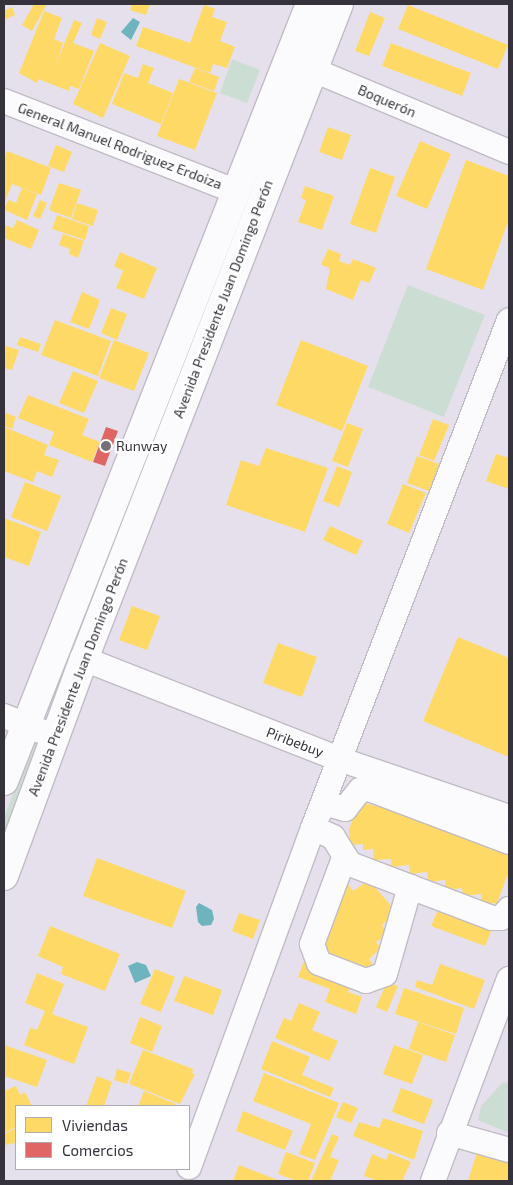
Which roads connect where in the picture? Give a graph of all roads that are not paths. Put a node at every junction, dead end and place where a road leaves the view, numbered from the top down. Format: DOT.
graph roads {
  1 [pos="338,4"];
  2 [pos="306,13"];
  3 [pos="311,69"];
  4 [pos="6,108"];
  5 [pos="509,152"];
  6 [pos="235,191"];
  7 [pos="509,320"];
  8 [pos="84,659"];
  9 [pos="14,720"];
  10 [pos="55,737"];
  11 [pos="339,759"];
  12 [pos="4,781"];
  13 [pos="334,806"];
  14 [pos="509,816"];
  15 [pos="313,828"];
  16 [pos="509,842"];
  17 [pos="340,849"];
  18 [pos="4,876"];
  19 [pos="410,887"];
  20 [pos="509,909"];
  21 [pos="509,980"];
  22 [pos="449,1133"];
  23 [pos="509,1150"];
  24 [pos="190,1163"];
  25 [pos="432,1181"];
  1 -- 3 [label="main road, Avenida Presidente Juan Domingo Perón"];
  2 -- 3 [label="street"];
  2 -- 6 [label="main road, Avenida Presidente Juan Domingo Perón"];
  3 -- 5 [label="street, Boquerón"];
  3 -- 8 [label="main road, Avenida Presidente Juan Domingo Perón"];
  4 -- 6 [label="street, General Manuel Rodriguez Erdoiza"];
  6 -- 9 [label="main road, Avenida Presidente Juan Domingo Perón"];
  7 -- 11 [label="street"];
  8 -- 10 [label="main road, Avenida Presidente Juan Domingo Perón"];
  8 -- 11 [label="street, Piribebuy"];
  9 -- 10 [label="street"];
  9 -- 12 [label="main road, Avenida Presidente Juan Domingo Perón"];
  10 -- 18 [label="main road, Avenida Presidente Juan Domingo Perón"];
  11 -- 13 [label="street"];
  11 -- 14 [label="street, Piribebuy"];
  13 -- 15 [label="street"];
  13 -- 16 [label="street"];
  13 -- 17 [label="street"];
  15 -- 17 [label="street"];
  15 -- 24 [label="street"];
  17 -- 19 [label="street"];
  17 -- 19 [label="street"];
  19 -- 20 [label="street"];
  21 -- 22 [label="street"];
  22 -- 23 [label="street"];
  22 -- 25 [label="street"];
}
